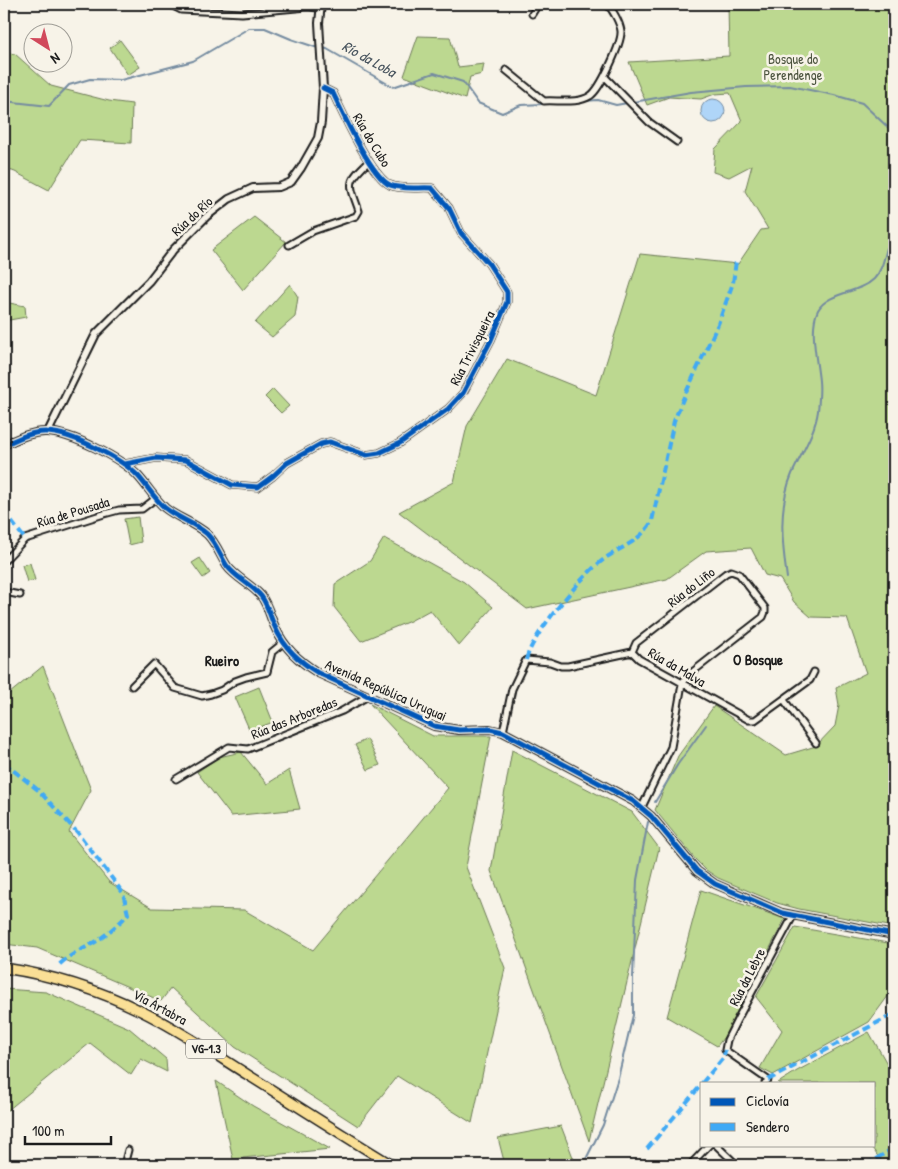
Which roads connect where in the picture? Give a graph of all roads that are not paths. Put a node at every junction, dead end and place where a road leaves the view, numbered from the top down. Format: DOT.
graph roads {
  1 [pos="169,4"];
  2 [pos="538,4"];
  3 [pos="607,4"];
  4 [pos="320,6"];
  5 [pos="532,14"];
  6 [pos="506,70"];
  7 [pos="605,77"];
  8 [pos="323,88"];
  9 [pos="678,142"];
  10 [pos="369,161"];
  11 [pos="289,245"];
  12 [pos="507,292"];
  13 [pos="48,432"];
  14 [pos="4,446"];
  15 [pos="125,464"];
  16 [pos="155,499"];
  17 [pos="4,561"];
  18 [pos="4,592"];
  19 [pos="20,595"];
  20 [pos="283,643"];
  21 [pos="632,652"];
  22 [pos="814,672"];
  23 [pos="682,684"];
  24 [pos="132,686"];
  25 [pos="368,696"];
  26 [pos="784,700"];
  27 [pos="503,732"];
  28 [pos="816,743"];
  29 [pos="176,779"];
  30 [pos="642,808"];
  31 [pos="793,916"];
  32 [pos="894,935"];
  33 [pos="4,968"];
  34 [pos="766,1082"];
  35 [pos="708,1146"];
  36 [pos="717,1146"];
  37 [pos="128,1150"];
  38 [pos="124,1165"];
  39 [pos="392,1165"];
  40 [pos="690,1165"];
  41 [pos="737,1165"];
  1 -- 4 [label="street"];
  2 -- 5 [label="street"];
  3 -- 7 [label="street"];
  4 -- 8 [label="street, Rúa do Río"];
  6 -- 7 [label="street"];
  7 -- 9 [label="street"];
  8 -- 10 [label="street, Rúa do Cubo"];
  8 -- 13 [label="street, Rúa do Río"];
  10 -- 11 [label="street, Rúa do Cubo"];
  10 -- 12 [label="street, Rúa do Cubo"];
  12 -- 15 [label="street, Rúa Trivisqueira"];
  13 -- 14 [label="street, Avenida República Uruguai"];
  13 -- 15 [label="street, Avenida República Uruguai"];
  15 -- 16 [label="street, Avenida República Uruguai"];
  16 -- 17 [label="street, Rúa de Pousada"];
  16 -- 20 [label="street, Avenida República Uruguai"];
  18 -- 19 [label="street"];
  20 -- 24 [label="street"];
  20 -- 25 [label="street, Avenida República Uruguai"];
  21 -- 23 [label="street, Rúa da Malva"];
  21 -- 23 [label="street, Rúa do Liño"];
  21 -- 27 [label="street, Rúa da Malva"];
  22 -- 26 [label="street, Rúa da Malva"];
  23 -- 26 [label="street, Rúa da Malva"];
  23 -- 30 [label="street"];
  25 -- 27 [label="street, Avenida República Uruguai"];
  25 -- 29 [label="street, Rúa das Arboredas"];
  26 -- 28 [label="street"];
  27 -- 30 [label="street, Avenida República Uruguai"];
  30 -- 31 [label="street, Avenida República Uruguai"];
  31 -- 32 [label="street, Avenida República Uruguai"];
  31 -- 34 [label="street, Rúa da Lebre"];
  33 -- 39 [label="highway, Vía Ártabra / VG-1.3"];
  35 -- 40 [label="street"];
  36 -- 41 [label="street"];
  37 -- 38 [label="street"];
}
